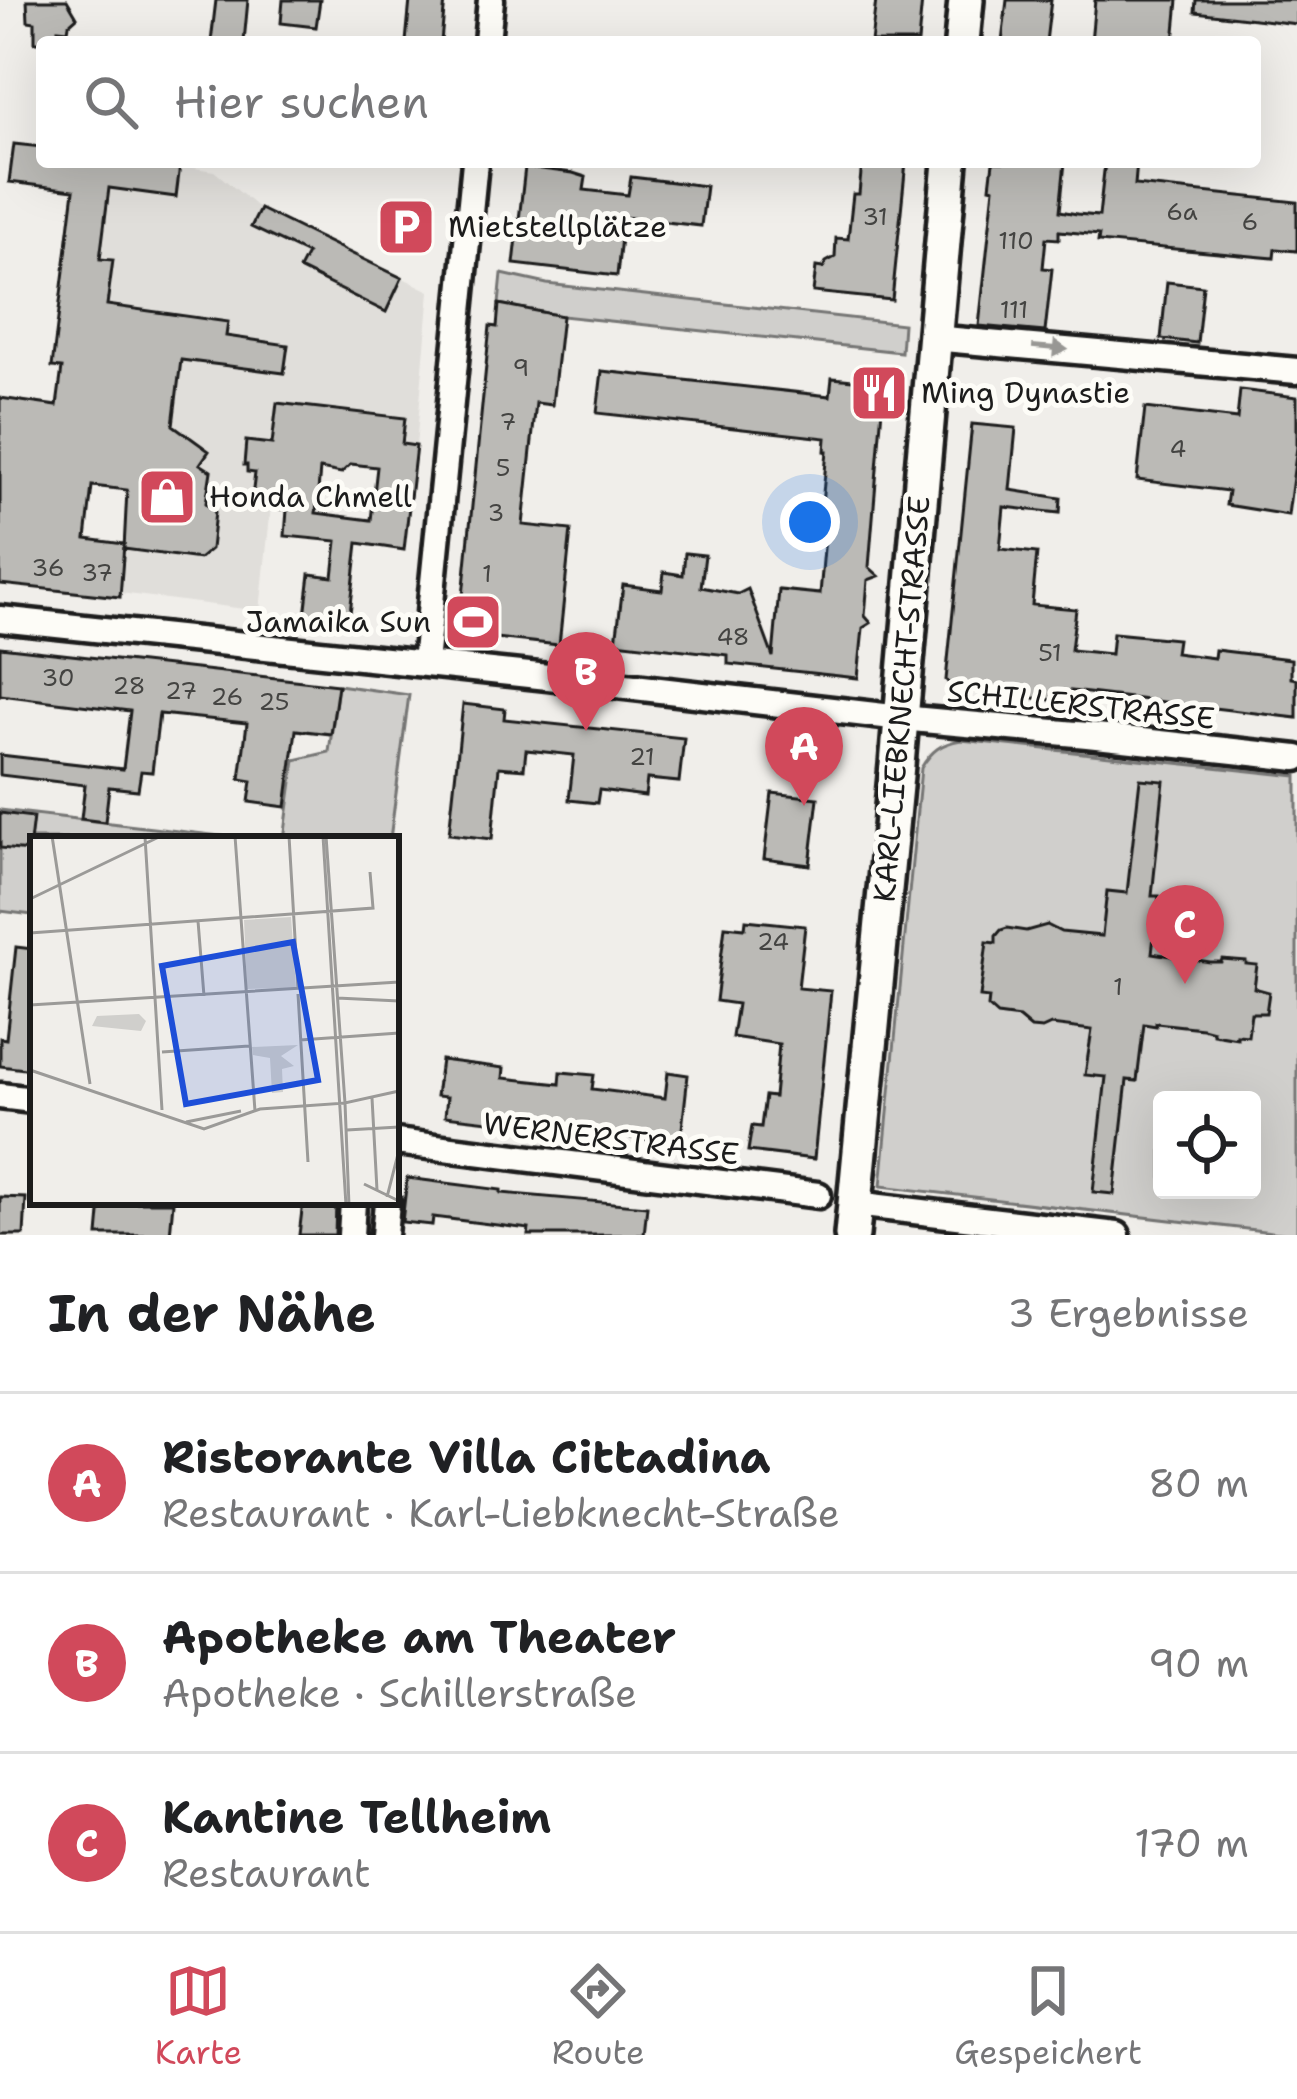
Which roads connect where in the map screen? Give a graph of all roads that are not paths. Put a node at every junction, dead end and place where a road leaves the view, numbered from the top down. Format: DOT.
graph roads {
  1 [pos="491,0"];
  2 [pos="966,0"];
  3 [pos="488,36"];
  4 [pos="963,36"];
  5 [pos="475,168"];
  6 [pos="949,168"];
  7 [pos="933,338"];
  8 [pos="1297,371"];
  9 [pos="0,619"];
  10 [pos="424,664"];
  11 [pos="901,718"];
  12 [pos="1297,758"];
  13 [pos="0,1096"];
  14 [pos="30,1100"];
  15 [pos="399,1142"];
  16 [pos="818,1195"];
  17 [pos="353,1205"];
  18 [pos="387,1205"];
  19 [pos="853,1220"];
  20 [pos="351,1235"];
  21 [pos="384,1235"];
  22 [pos="1117,1235"];
  1 -- 3 [label="street"];
  2 -- 4 [label="main road"];
  5 -- 10 [label="street"];
  6 -- 7 [label="main road, KARL-LIEBKNECHT-STRASSE"];
  7 -- 8 [label="street, one-way"];
  7 -- 11 [label="main road, KARL-LIEBKNECHT-STRASSE"];
  9 -- 10 [label="street, SCHILLERSTRASSE"];
  10 -- 11 [label="street, SCHILLERSTRASSE"];
  11 -- 12 [label="street, SCHILLERSTRASSE"];
  11 -- 19 [label="main road, KARL-LIEBKNECHT-STRASSE"];
  13 -- 14 [label="street"];
  15 -- 16 [label="street, WERNERSTRASSE"];
  17 -- 20 [label="street"];
  18 -- 21 [label="street"];
  19 -- 22 [label="street"];
}
